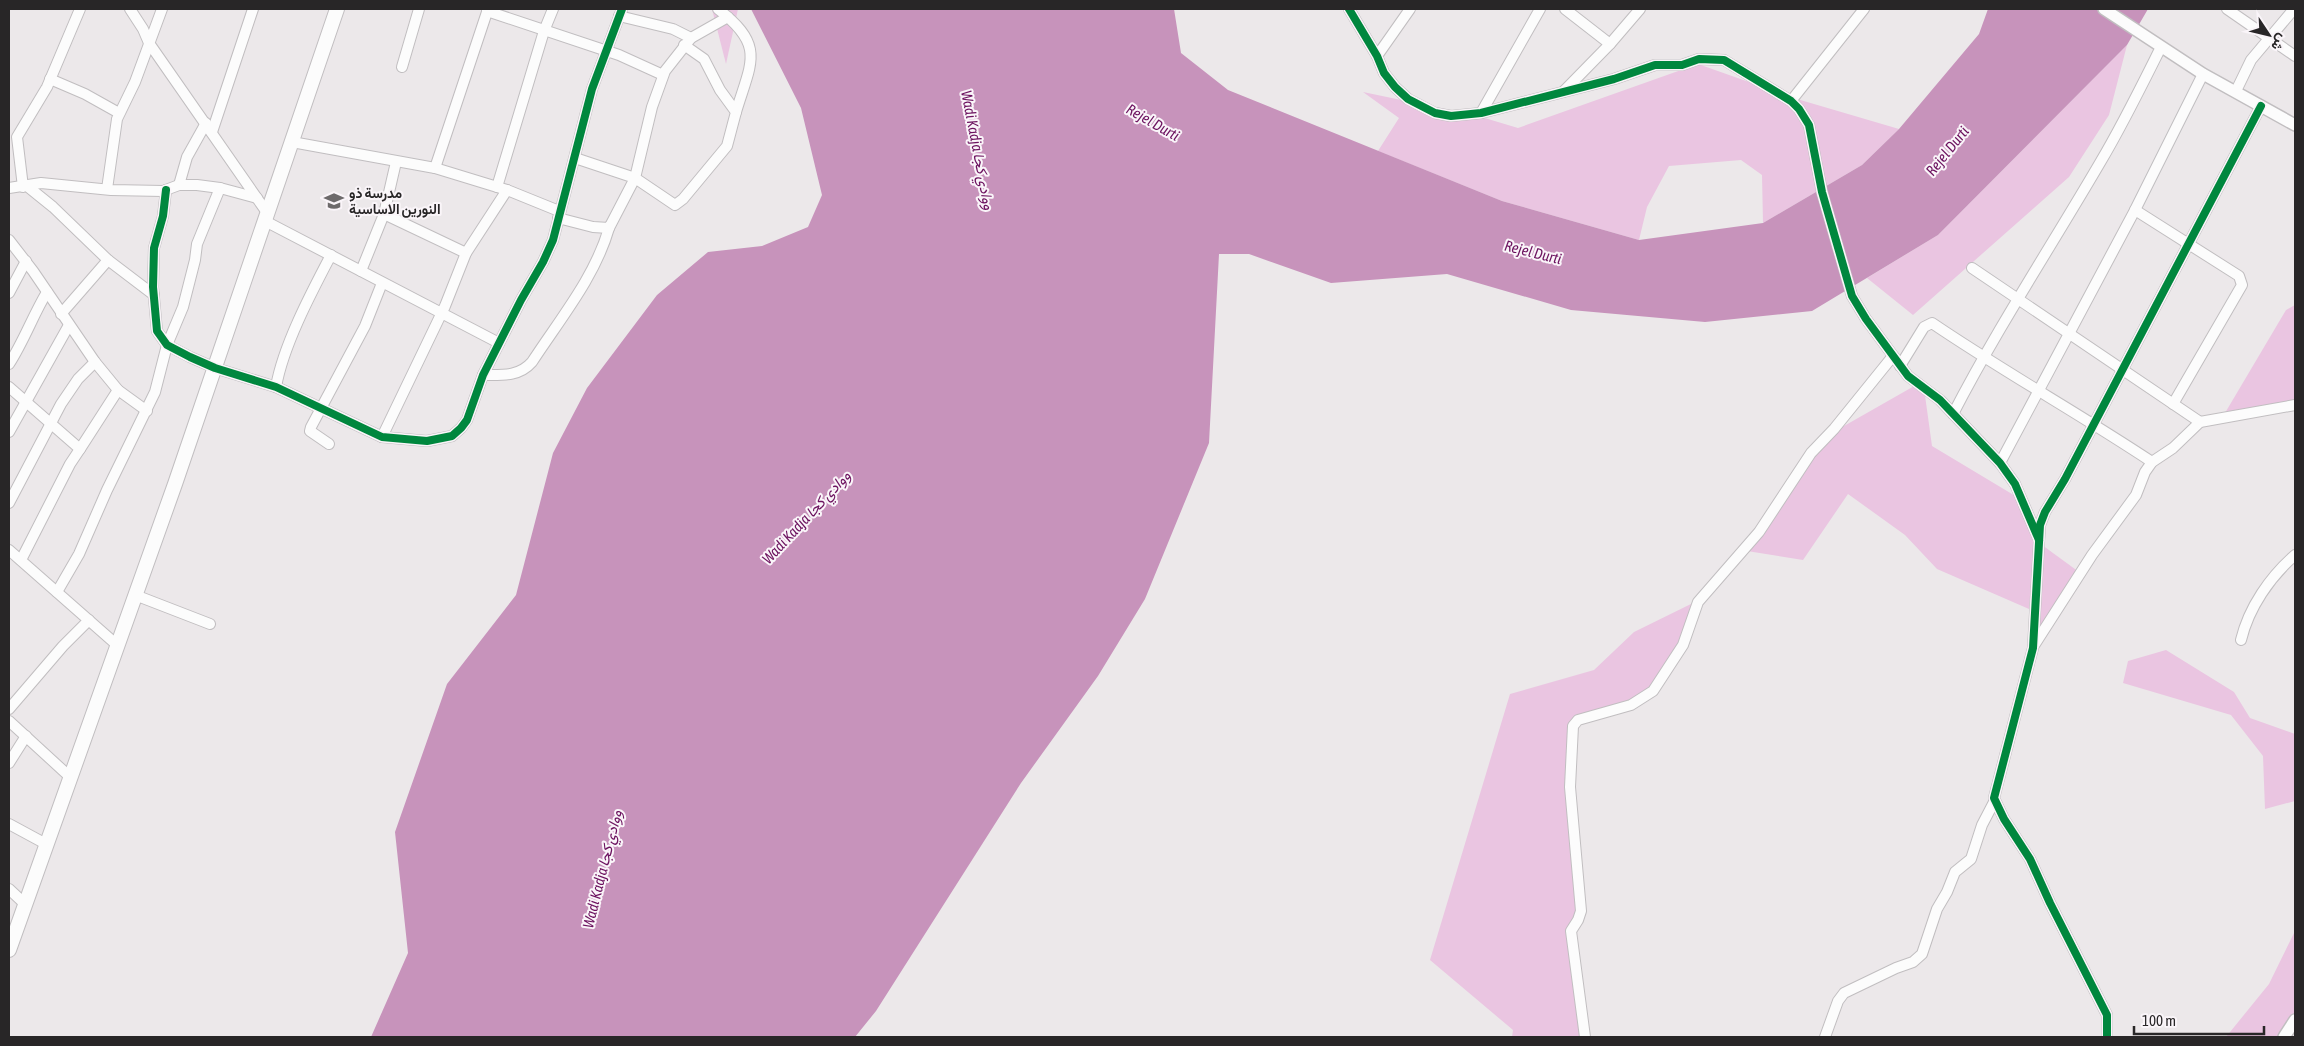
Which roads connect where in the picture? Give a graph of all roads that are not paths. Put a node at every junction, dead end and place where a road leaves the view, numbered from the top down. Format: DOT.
graph roads {
  1 [pos="80,9"];
  2 [pos="130,9"];
  3 [pos="162,9"];
  4 [pos="253,9"];
  5 [pos="337,9"];
  6 [pos="419,9"];
  7 [pos="553,9"];
  8 [pos="718,9"];
  9 [pos="1410,9"];
  10 [pos="1540,9"];
  11 [pos="1565,9"];
  12 [pos="1640,9"];
  13 [pos="1864,9"];
  14 [pos="2104,9"];
  15 [pos="2227,9"];
  16 [pos="2294,9"];
  17 [pos="488,10"];
  18 [pos="1354,11"];
  19 [pos="621,12"];
  20 [pos="728,17"];
  21 [pos="544,31"];
  22 [pos="2271,38"];
  23 [pos="688,41"];
  24 [pos="149,43"];
  25 [pos="1610,44"];
  26 [pos="2161,47"];
  27 [pos="606,52"];
  28 [pos="1377,56"];
  29 [pos="2295,56"];
  30 [pos="402,67"];
  31 [pos="2203,74"];
  32 [pos="663,75"];
  33 [pos="50,79"];
  34 [pos="2236,92"];
  35 [pos="1562,93"];
  36 [pos="1791,101"];
  37 [pos="2261,106"];
  38 [pos="736,112"];
  39 [pos="119,113"];
  40 [pos="1480,113"];
  41 [pos="206,123"];
  42 [pos="2295,125"];
  43 [pos="212,132"];
  44 [pos="292,142"];
  45 [pos="575,158"];
  46 [pos="396,162"];
  47 [pos="435,168"];
  48 [pos="635,178"];
  49 [pos="179,185"];
  50 [pos="25,186"];
  51 [pos="9,188"];
  52 [pos="220,188"];
  53 [pos="107,189"];
  54 [pos="502,189"];
  55 [pos="166,190"];
  56 [pos="257,198"];
  57 [pos="2135,210"];
  58 [pos="384,214"];
  59 [pos="559,215"];
  60 [pos="267,218"];
  61 [pos="610,228"];
  62 [pos="9,240"];
  63 [pos="2191,243"];
  64 [pos="466,252"];
  65 [pos="331,255"];
  66 [pos="108,260"];
  67 [pos="26,262"];
  68 [pos="1972,268"];
  69 [pos="361,271"];
  70 [pos="382,283"];
  71 [pos="47,292"];
  72 [pos="9,293"];
  73 [pos="154,295"];
  74 [pos="2017,298"];
  75 [pos="442,313"];
  76 [pos="61,314"];
  77 [pos="69,325"];
  78 [pos="2070,333"];
  79 [pos="499,343"];
  80 [pos="167,345"];
  81 [pos="1893,356"];
  82 [pos="1982,357"];
  83 [pos="95,362"];
  84 [pos="9,364"];
  85 [pos="1900,366"];
  86 [pos="215,368"];
  87 [pos="2122,368"];
  88 [pos="483,375"];
  89 [pos="9,387"];
  90 [pos="276,388"];
  91 [pos="118,390"];
  92 [pos="2040,390"];
  93 [pos="27,402"];
  94 [pos="2173,404"];
  95 [pos="2295,405"];
  96 [pos="321,408"];
  97 [pos="147,411"];
  98 [pos="1953,414"];
  99 [pos="2200,422"];
  100 [pos="51,424"];
  101 [pos="2094,424"];
  102 [pos="9,432"];
  103 [pos="382,437"];
  104 [pos="329,444"];
  105 [pos="80,449"];
  106 [pos="2152,462"];
  107 [pos="2000,464"];
  108 [pos="9,503"];
  109 [pos="2040,540"];
  110 [pos="9,550"];
  111 [pos="2295,555"];
  112 [pos="21,560"];
  113 [pos="57,592"];
  114 [pos="135,595"];
  115 [pos="89,620"];
  116 [pos="210,624"];
  117 [pos="2241,640"];
  118 [pos="117,645"];
  119 [pos="2033,648"];
  120 [pos="9,709"];
  121 [pos="9,721"];
  122 [pos="26,736"];
  123 [pos="9,763"];
  124 [pos="69,776"];
  125 [pos="1994,802"];
  126 [pos="9,824"];
  127 [pos="46,844"];
  128 [pos="9,889"];
  129 [pos="25,904"];
  130 [pos="9,950"];
  131 [pos="2295,1020"];
  132 [pos="1585,1037"];
  133 [pos="1825,1037"];
  134 [pos="2107,1037"];
  135 [pos="2284,1037"];
  1 -- 33 [label="street"];
  2 -- 24 [label="street"];
  3 -- 24 [label="street"];
  4 -- 43 [label="street"];
  5 -- 44 [label="main road"];
  6 -- 30 [label="street"];
  7 -- 21 [label="street"];
  8 -- 20 [label="street"];
  9 -- 28 [label="street"];
  10 -- 40 [label="street"];
  11 -- 25 [label="street"];
  12 -- 25 [label="street"];
  13 -- 36 [label="street"];
  14 -- 26 [label="street"];
  15 -- 22 [label="street"];
  16 -- 22 [label="street"];
  17 -- 21 [label="street"];
  17 -- 47 [label="street"];
  18 -- 28 [label="street"];
  19 -- 23 [label="street"];
  19 -- 27 [label="street"];
  20 -- 23 [label="street"];
  20 -- 38 [label="street"];
  21 -- 27 [label="street"];
  21 -- 54 [label="street"];
  22 -- 29 [label="street"];
  22 -- 34 [label="street"];
  23 -- 32 [label="street"];
  23 -- 38 [label="street"];
  24 -- 39 [label="street"];
  24 -- 41 [label="street"];
  25 -- 35 [label="street"];
  26 -- 31 [label="street"];
  26 -- 74 [label="street"];
  27 -- 32 [label="street"];
  27 -- 45 [label="street"];
  28 -- 40 [label="street"];
  31 -- 34 [label="street"];
  31 -- 57 [label="street"];
  32 -- 48 [label="street"];
  33 -- 39 [label="street"];
  33 -- 50 [label="street"];
  34 -- 37 [label="street"];
  35 -- 36 [label="street"];
  35 -- 40 [label="street"];
  36 -- 81 [label="street"];
  37 -- 42 [label="street"];
  37 -- 63 [label="street"];
  38 -- 48 [label="street"];
  39 -- 53 [label="street"];
  41 -- 43 [label="street"];
  41 -- 49 [label="street"];
  43 -- 56 [label="street"];
  44 -- 46 [label="street"];
  44 -- 60 [label="main road"];
  45 -- 48 [label="street"];
  45 -- 59 [label="street"];
  46 -- 47 [label="street"];
  46 -- 58 [label="street"];
  47 -- 54 [label="street"];
  48 -- 61 [label="street"];
  49 -- 52 [label="street"];
  49 -- 55 [label="street"];
  50 -- 51 [label="street"];
  50 -- 53 [label="street"];
  50 -- 66 [label="street"];
  52 -- 56 [label="street"];
  52 -- 80 [label="street"];
  53 -- 55 [label="street"];
  54 -- 59 [label="street"];
  54 -- 64 [label="street"];
  55 -- 73 [label="street"];
  56 -- 60 [label="street"];
  57 -- 63 [label="street"];
  57 -- 78 [label="street"];
  58 -- 64 [label="street"];
  58 -- 69 [label="street"];
  59 -- 61 [label="street"];
  59 -- 79 [label="street"];
  60 -- 65 [label="street"];
  60 -- 86 [label="main road"];
  61 -- 88 [label="street"];
  62 -- 67 [label="street"];
  63 -- 87 [label="street"];
  63 -- 94 [label="street"];
  64 -- 75 [label="street"];
  65 -- 69 [label="street"];
  65 -- 90 [label="street"];
  66 -- 73 [label="street"];
  66 -- 76 [label="street"];
  67 -- 71 [label="street"];
  67 -- 72 [label="street"];
  68 -- 74 [label="street"];
  69 -- 70 [label="street"];
  70 -- 75 [label="street"];
  70 -- 96 [label="street"];
  71 -- 76 [label="street"];
  71 -- 84 [label="street"];
  73 -- 80 [label="street"];
  74 -- 78 [label="street"];
  74 -- 82 [label="street"];
  75 -- 79 [label="street"];
  75 -- 103 [label="street"];
  76 -- 77 [label="street"];
  77 -- 83 [label="street"];
  77 -- 93 [label="street"];
  78 -- 87 [label="street"];
  78 -- 92 [label="street"];
  79 -- 88 [label="street"];
  80 -- 86 [label="street"];
  80 -- 97 [label="street"];
  81 -- 85 [label="street"];
  81 -- 132 [label="street"];
  82 -- 85 [label="street"];
  82 -- 92 [label="street"];
  82 -- 98 [label="street"];
  83 -- 91 [label="street"];
  83 -- 100 [label="street"];
  85 -- 98 [label="street"];
  86 -- 90 [label="street"];
  86 -- 114 [label="main road"];
  87 -- 94 [label="street"];
  87 -- 101 [label="street"];
  88 -- 103 [label="street"];
  89 -- 93 [label="street"];
  90 -- 96 [label="street"];
  91 -- 97 [label="street"];
  91 -- 105 [label="street"];
  92 -- 101 [label="street"];
  92 -- 107 [label="street"];
  93 -- 100 [label="street"];
  93 -- 102 [label="street"];
  94 -- 99 [label="street"];
  95 -- 99 [label="street"];
  96 -- 103 [label="street"];
  96 -- 104 [label="street"];
  97 -- 113 [label="street"];
  98 -- 107 [label="street"];
  99 -- 106 [label="street"];
  100 -- 105 [label="street"];
  100 -- 108 [label="street"];
  101 -- 106 [label="street"];
  101 -- 109 [label="street"];
  105 -- 112 [label="street"];
  106 -- 119 [label="street"];
  107 -- 109 [label="street"];
  109 -- 119 [label="street"];
  110 -- 112 [label="street"];
  111 -- 117 [label="street"];
  112 -- 113 [label="street"];
  113 -- 115 [label="street"];
  114 -- 116 [label="street"];
  114 -- 118 [label="main road"];
  115 -- 118 [label="street"];
  115 -- 120 [label="street"];
  118 -- 124 [label="main road"];
  119 -- 125 [label="street"];
  121 -- 122 [label="street"];
  122 -- 123 [label="street"];
  122 -- 124 [label="street"];
  124 -- 127 [label="main road"];
  125 -- 133 [label="street"];
  125 -- 134 [label="street"];
  126 -- 127 [label="street"];
  127 -- 129 [label="main road"];
  128 -- 129 [label="street"];
  129 -- 130 [label="main road"];
  131 -- 135 [label="street"];
}
